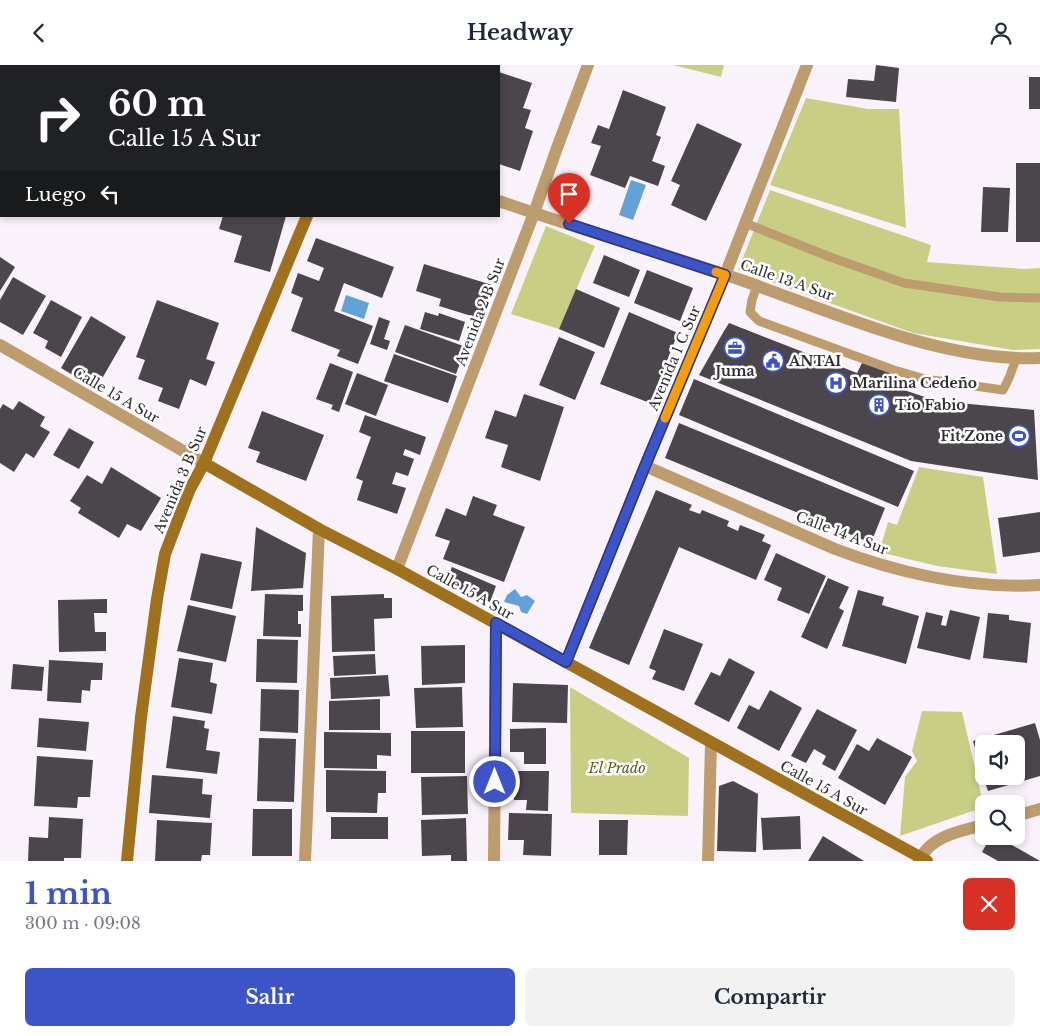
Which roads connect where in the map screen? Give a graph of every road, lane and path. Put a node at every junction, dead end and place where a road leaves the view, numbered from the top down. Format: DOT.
graph roads {
  1 [pos="588,65"];
  2 [pos="807,65"];
  3 [pos="500,201"];
  4 [pos="534,213"];
  5 [pos="307,217"];
  6 [pos="745,223"];
  7 [pos="725,275"];
  8 [pos="757,286"];
  9 [pos="1040,298"];
  10 [pos="0,345"];
  11 [pos="1040,358"];
  12 [pos="1016,359"];
  13 [pos="204,463"];
  14 [pos="645,466"];
  15 [pos="319,529"];
  16 [pos="397,569"];
  17 [pos="1040,585"];
  18 [pos="496,623"];
  19 [pos="566,662"];
  20 [pos="711,743"];
  21 [pos="1040,809"];
  22 [pos="1025,813"];
  23 [pos="975,827"];
  24 [pos="922,860"];
  25 [pos="127,861"];
  26 [pos="305,861"];
  27 [pos="494,861"];
  28 [pos="708,861"];
  1 -- 4 [label="street, Avenida 2 B Sur"];
  2 -- 6 [label="street, Avenida 1 C Sur"];
  3 -- 4 [label="street, Calle 13 A Sur"];
  4 -- 7 [label="street, Calle 13 A Sur"];
  4 -- 16 [label="street, Avenida 2 B Sur"];
  5 -- 13 [label="street, Avenida 3 B Sur"];
  6 -- 7 [label="street, Avenida 1 C Sur"];
  6 -- 9 [label="lane"];
  7 -- 8 [label="street, Calle 13 A Sur"];
  7 -- 14 [label="street, Avenida 1 C Sur"];
  8 -- 12 [label="street, Calle 13 A Sur"];
  8 -- 12 [label="lane"];
  10 -- 13 [label="street, Calle 15 A Sur"];
  11 -- 12 [label="street, Calle 13 A Sur"];
  13 -- 15 [label="street, Calle 15 A Sur"];
  13 -- 25 [label="street, Avenida 3 B Sur"];
  14 -- 17 [label="street, Calle 14 A Sur"];
  14 -- 19 [label="street, Avenida 1 C Sur"];
  15 -- 16 [label="street, Calle 15 A Sur"];
  15 -- 26 [label="street"];
  16 -- 18 [label="street, Calle 15 A Sur"];
  18 -- 19 [label="street, Calle 15 A Sur"];
  18 -- 27 [label="street"];
  19 -- 20 [label="street, Calle 15 A Sur"];
  20 -- 24 [label="street, Calle 15 A Sur"];
  20 -- 28 [label="street"];
  21 -- 22 [label="street"];
  23 -- 24 [label="street"];
}
